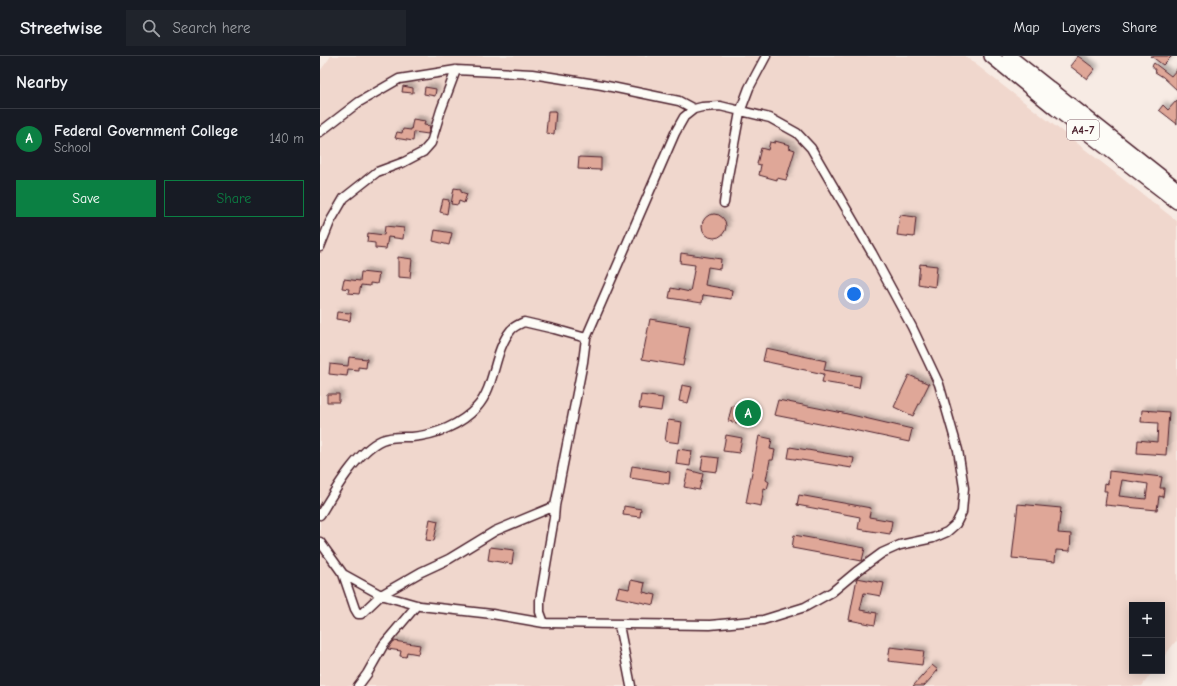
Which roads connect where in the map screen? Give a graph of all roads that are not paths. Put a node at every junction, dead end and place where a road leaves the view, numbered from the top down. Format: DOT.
graph roads {
  1 [pos="766,56"];
  2 [pos="991,56"];
  3 [pos="1009,56"];
  4 [pos="456,70"];
  5 [pos="694,109"];
  6 [pos="740,112"];
  7 [pos="320,132"];
  8 [pos="1177,189"];
  9 [pos="1177,202"];
  10 [pos="724,203"];
  11 [pos="320,247"];
  12 [pos="586,338"];
  13 [pos="555,506"];
  14 [pos="320,515"];
  15 [pos="320,542"];
  16 [pos="343,574"];
  17 [pos="381,595"];
  18 [pos="417,605"];
  19 [pos="544,623"];
  20 [pos="619,625"];
  21 [pos="358,686"];
  22 [pos="631,686"];
  1 -- 6 [label="street"];
  2 -- 9 [label="highway, A4-7"];
  3 -- 8 [label="highway, A4-7"];
  4 -- 5 [label="street"];
  4 -- 7 [label="street"];
  4 -- 11 [label="street"];
  5 -- 6 [label="street"];
  5 -- 12 [label="street"];
  6 -- 10 [label="street"];
  6 -- 20 [label="street"];
  12 -- 13 [label="street"];
  12 -- 14 [label="street"];
  13 -- 17 [label="street"];
  13 -- 19 [label="street"];
  15 -- 16 [label="street"];
  16 -- 17 [label="street"];
  16 -- 17 [label="street"];
  17 -- 18 [label="street"];
  18 -- 19 [label="street"];
  18 -- 21 [label="street"];
  19 -- 20 [label="street"];
  20 -- 22 [label="street"];
}
